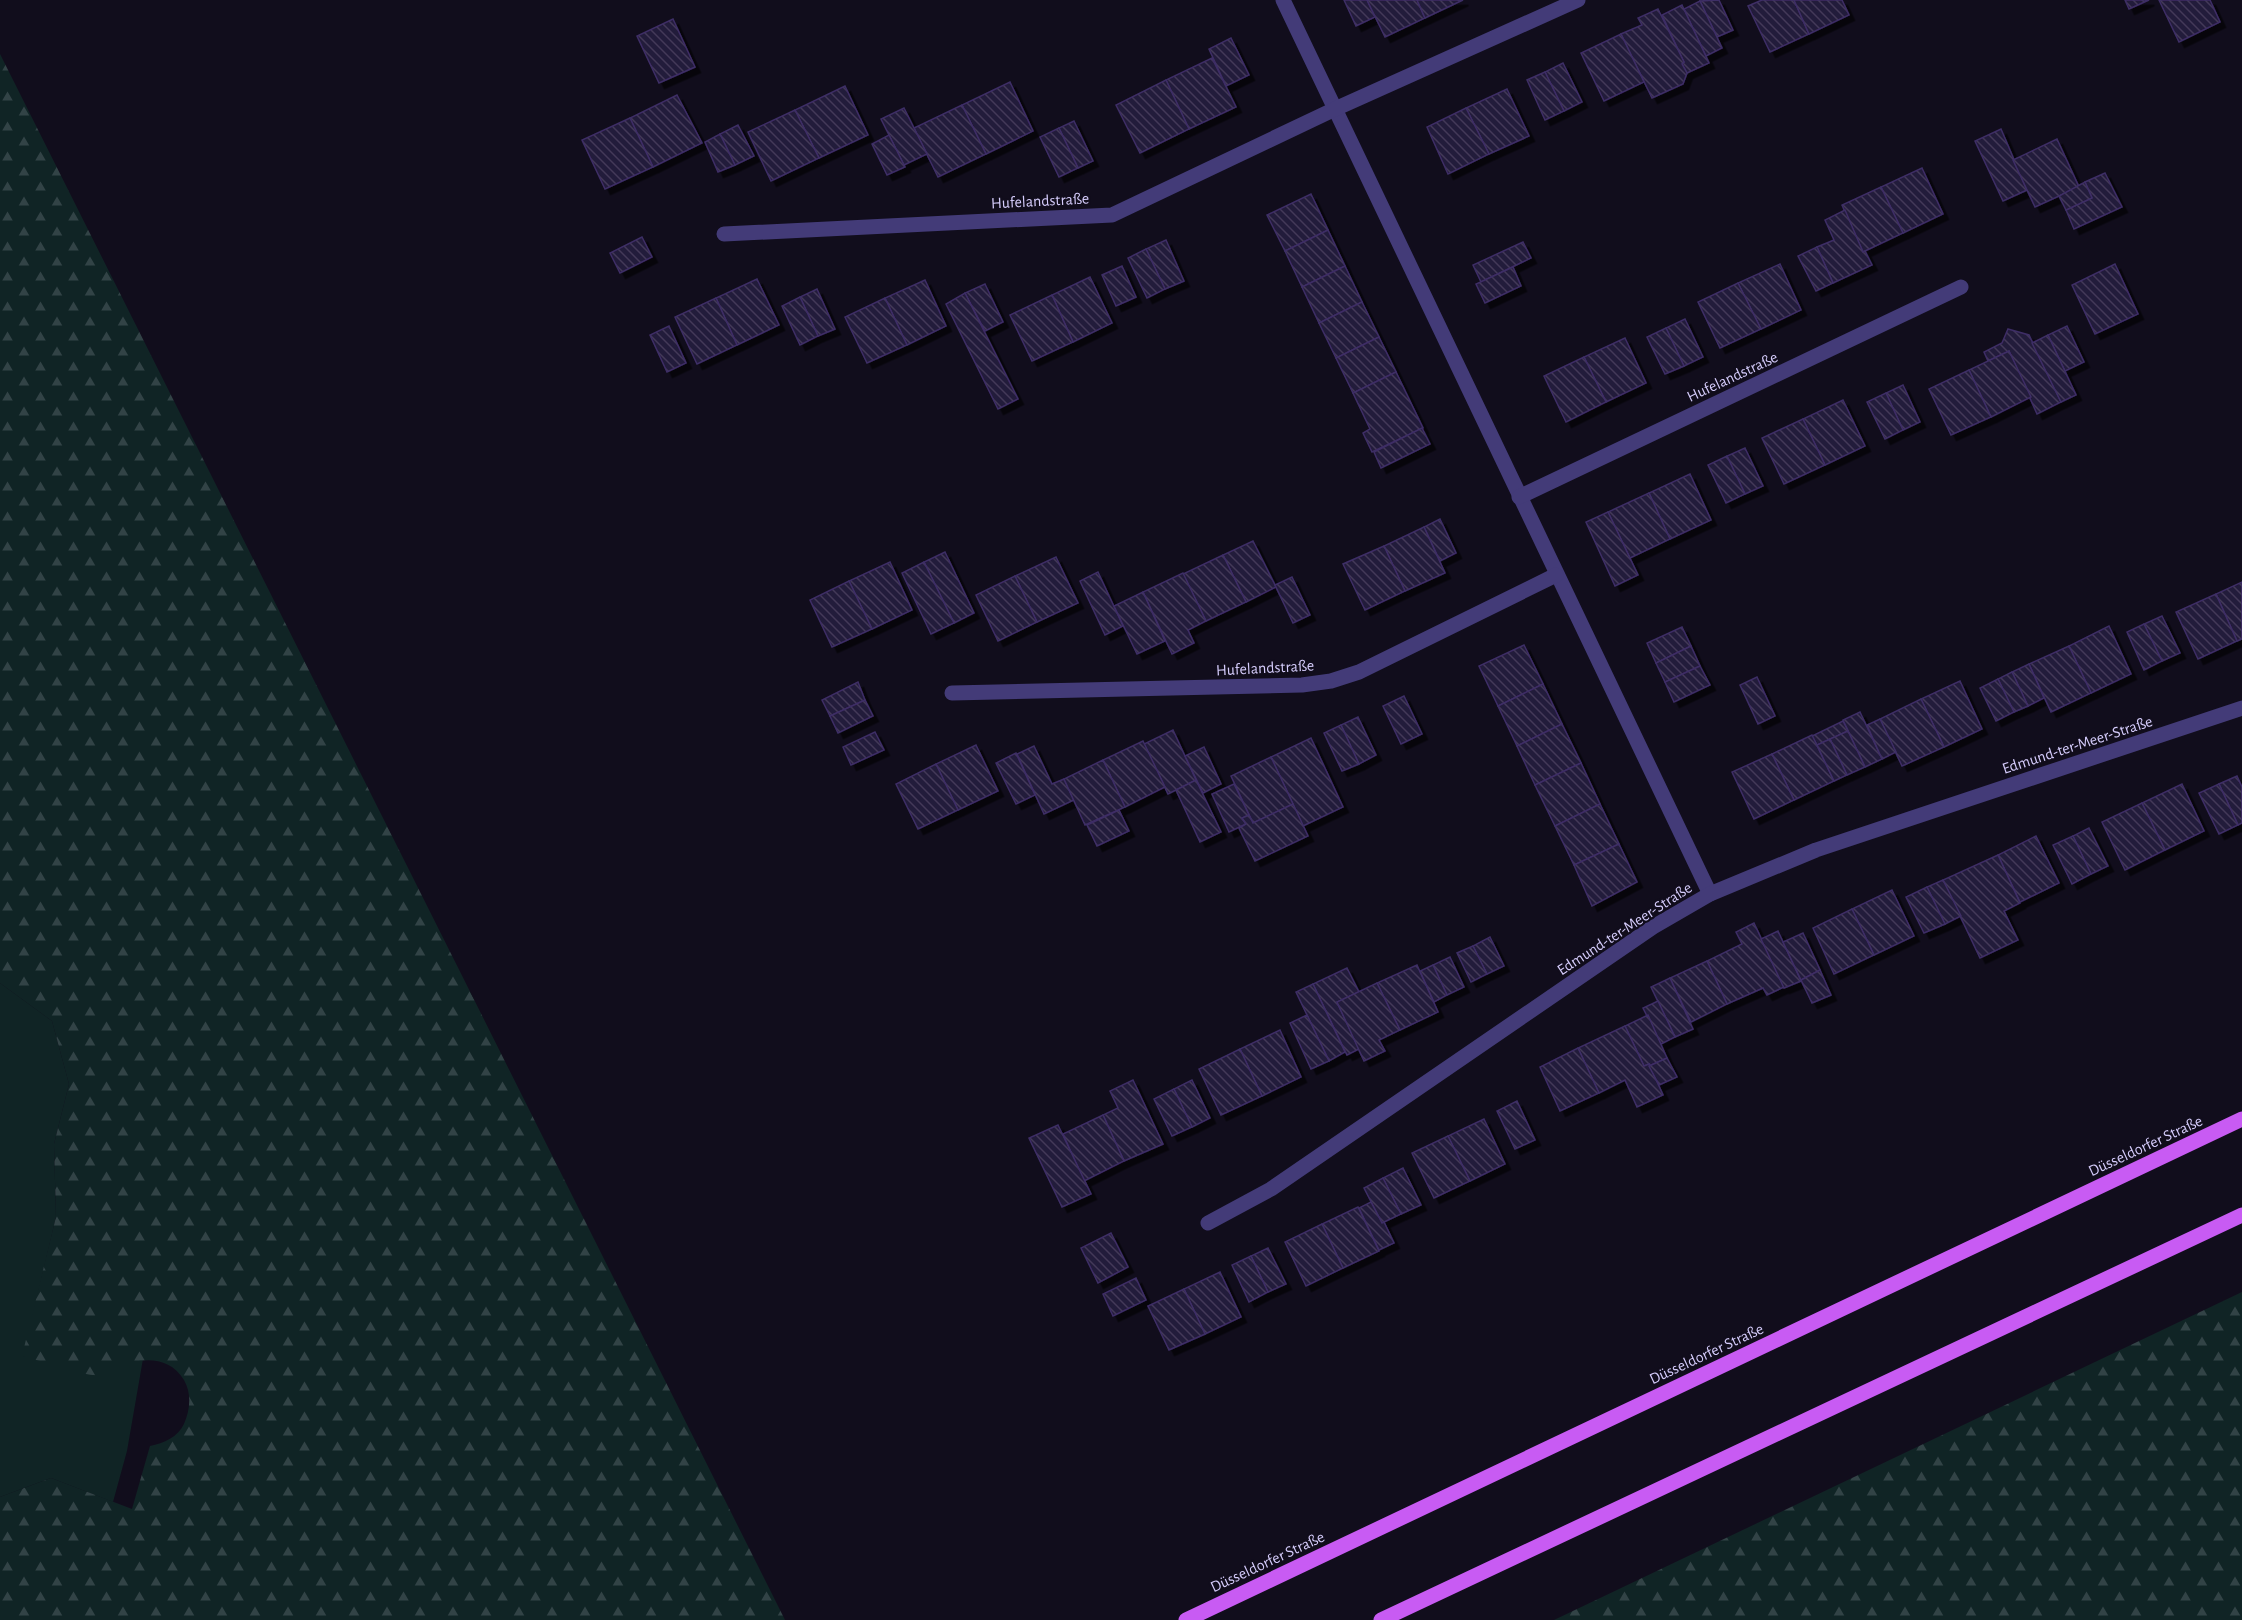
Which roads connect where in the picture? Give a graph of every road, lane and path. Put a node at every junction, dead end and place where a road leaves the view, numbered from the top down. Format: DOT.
graph roads {
  1 [pos="1283,0"];
  2 [pos="1578,0"];
  3 [pos="1335,109"];
  4 [pos="724,234"];
  5 [pos="1961,287"];
  6 [pos="1519,497"];
  7 [pos="1556,575"];
  8 [pos="952,693"];
  9 [pos="2242,708"];
  10 [pos="1710,894"];
  11 [pos="2242,1119"];
  12 [pos="2242,1215"];
  13 [pos="1208,1223"];
  14 [pos="1186,1620"];
  15 [pos="1381,1620"];
  1 -- 3 [label="street"];
  2 -- 3 [label="street, Hufelandstraße"];
  3 -- 4 [label="street, Hufelandstraße"];
  3 -- 6 [label="street"];
  5 -- 6 [label="street, Hufelandstraße"];
  6 -- 7 [label="street"];
  7 -- 8 [label="street, Hufelandstraße"];
  7 -- 10 [label="street"];
  9 -- 10 [label="street, Edmund-ter-Meer-Straße"];
  10 -- 13 [label="street, Edmund-ter-Meer-Straße"];
  11 -- 14 [label="main road, Düsseldorfer Straße"];
  12 -- 15 [label="main road"];
}
